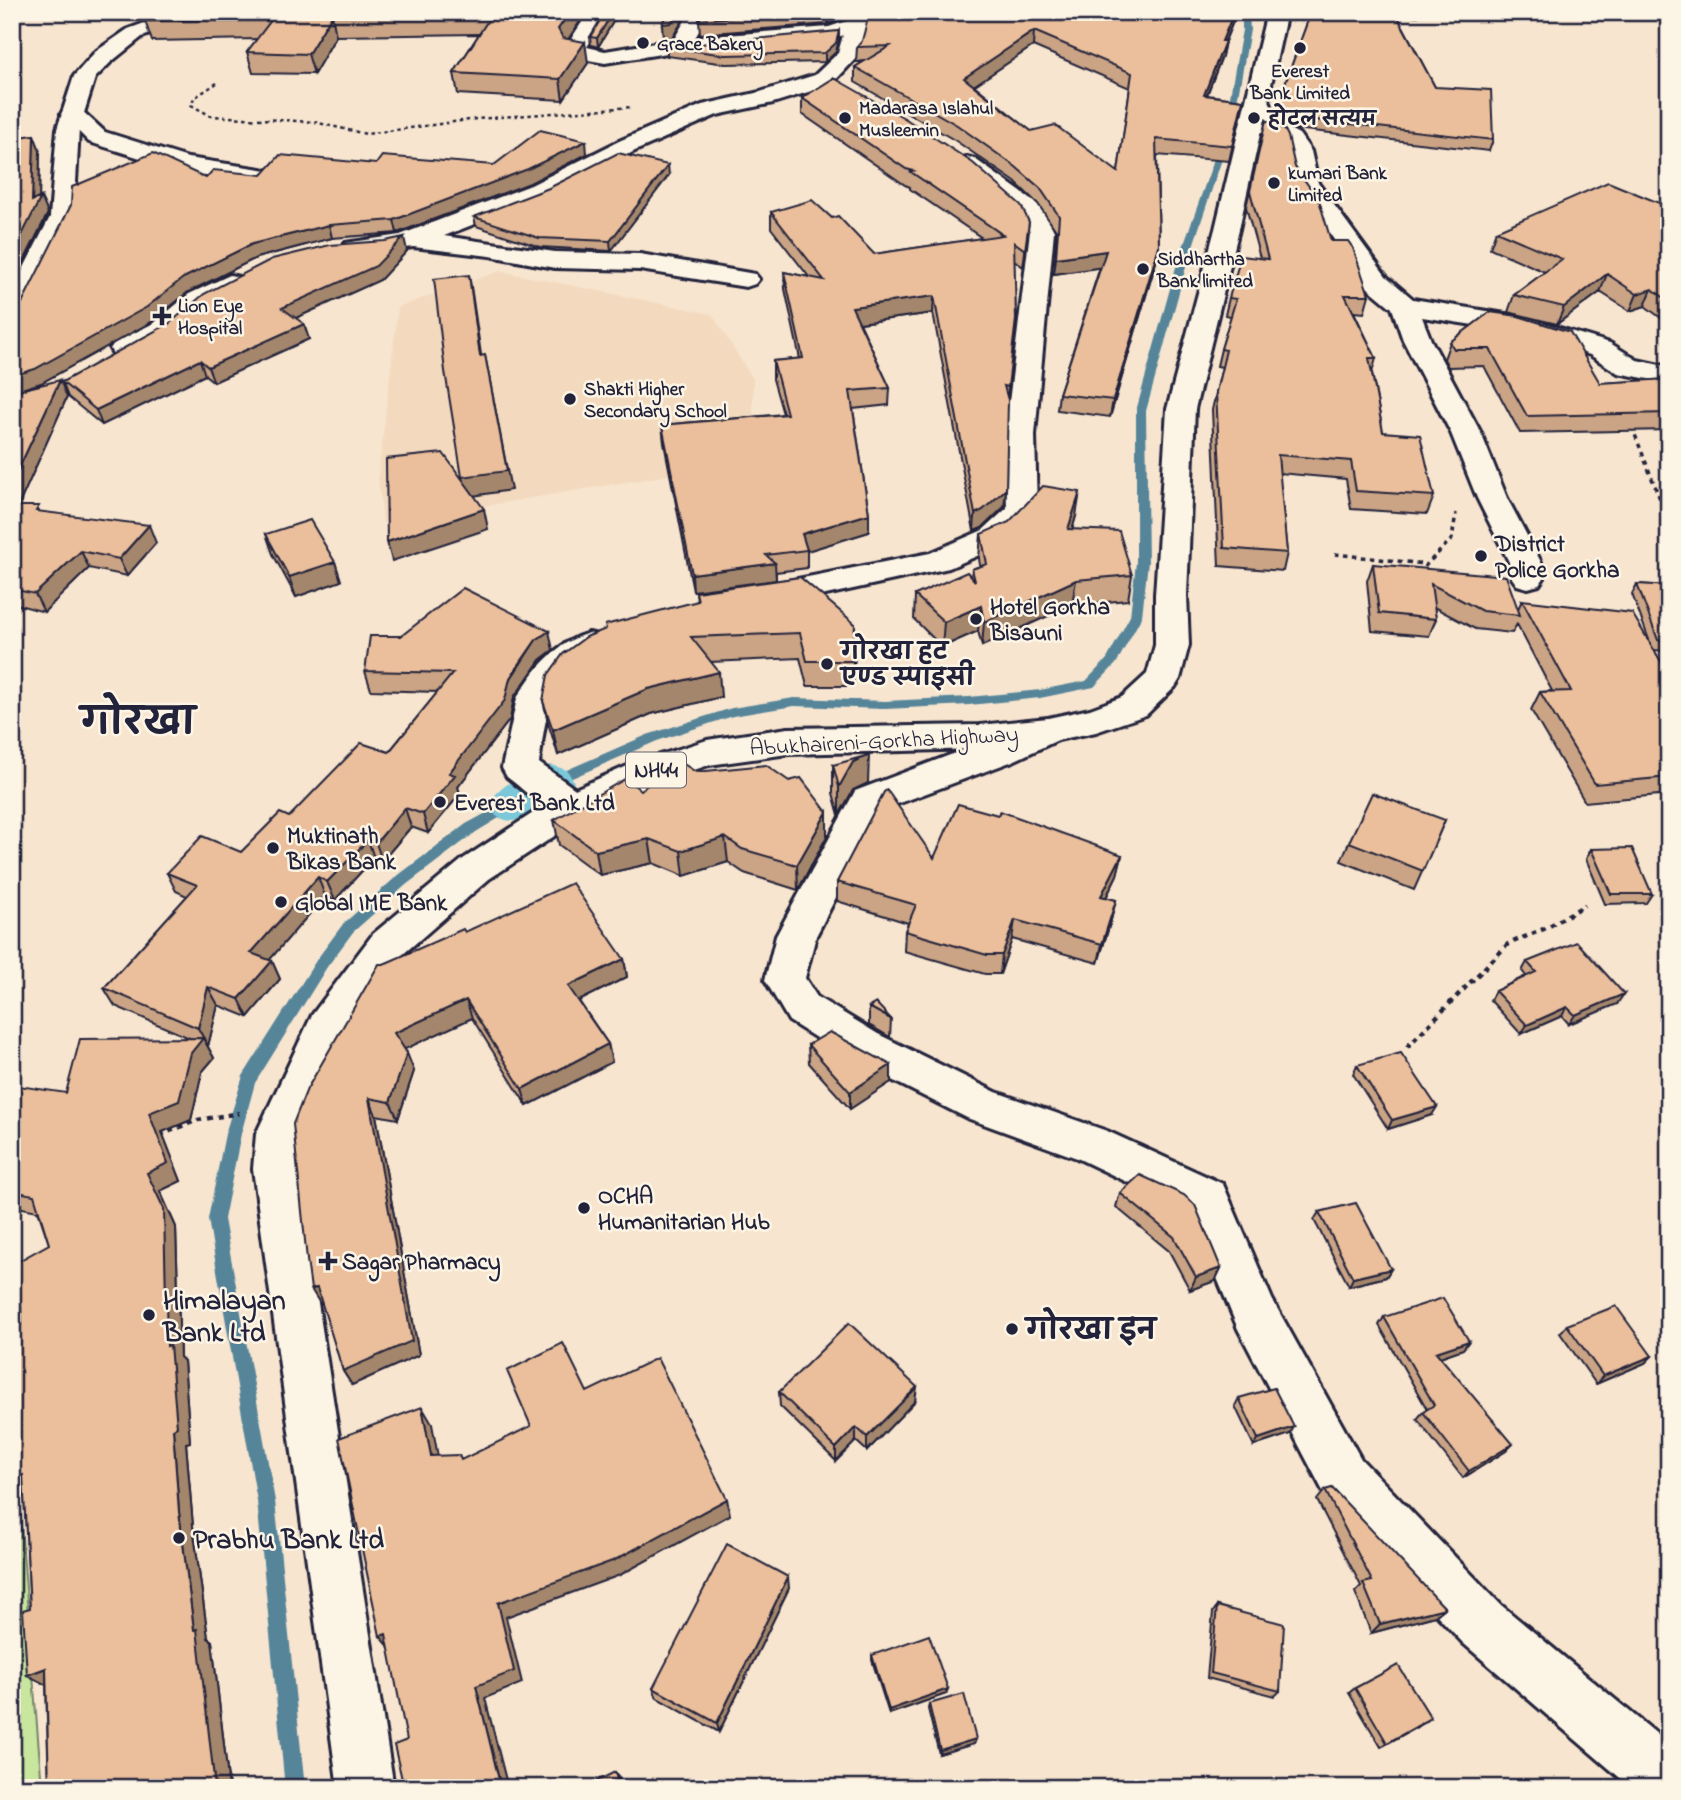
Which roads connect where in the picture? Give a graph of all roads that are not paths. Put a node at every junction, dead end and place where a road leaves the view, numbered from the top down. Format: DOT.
graph roads {
  1 [pos="195,12"];
  2 [pos="610,12"];
  3 [pos="700,12"];
  4 [pos="1277,12"];
  5 [pos="865,18"];
  6 [pos="938,23"];
  7 [pos="682,44"];
  8 [pos="1258,95"];
  9 [pos="72,114"];
  10 [pos="943,147"];
  11 [pos="261,176"];
  12 [pos="404,242"];
  13 [pos="333,249"];
  14 [pos="255,271"];
  15 [pos="746,279"];
  16 [pos="1404,304"];
  17 [pos="12,318"];
  18 [pos="108,358"];
  19 [pos="1669,375"];
  20 [pos="1528,578"];
  21 [pos="732,600"];
  22 [pos="616,629"];
  23 [pos="1048,730"];
  24 [pos="572,806"];
  25 [pos="1669,1778"];
  26 [pos="366,1788"];
  1 -- 9 [label="street"];
  2 -- 7 [label="street"];
  3 -- 7 [label="street"];
  4 -- 8 [label="street, Abukhaireni-Gorkha Highway / NH44"];
  5 -- 6 [label="street"];
  5 -- 7 [label="street"];
  5 -- 12 [label="street"];
  8 -- 16 [label="street"];
  8 -- 23 [label="street, Abukhaireni-Gorkha Highway / NH44"];
  9 -- 11 [label="street"];
  9 -- 17 [label="street"];
  10 -- 21 [label="street"];
  12 -- 13 [label="street"];
  12 -- 15 [label="street"];
  14 -- 18 [label="street"];
  16 -- 19 [label="street"];
  16 -- 20 [label="street"];
  22 -- 24 [label="street"];
  23 -- 24 [label="street, Abukhaireni-Gorkha Highway / NH44"];
  23 -- 25 [label="street"];
  24 -- 26 [label="street, Abukhaireni-Gorkha Highway / NH44"];
}
